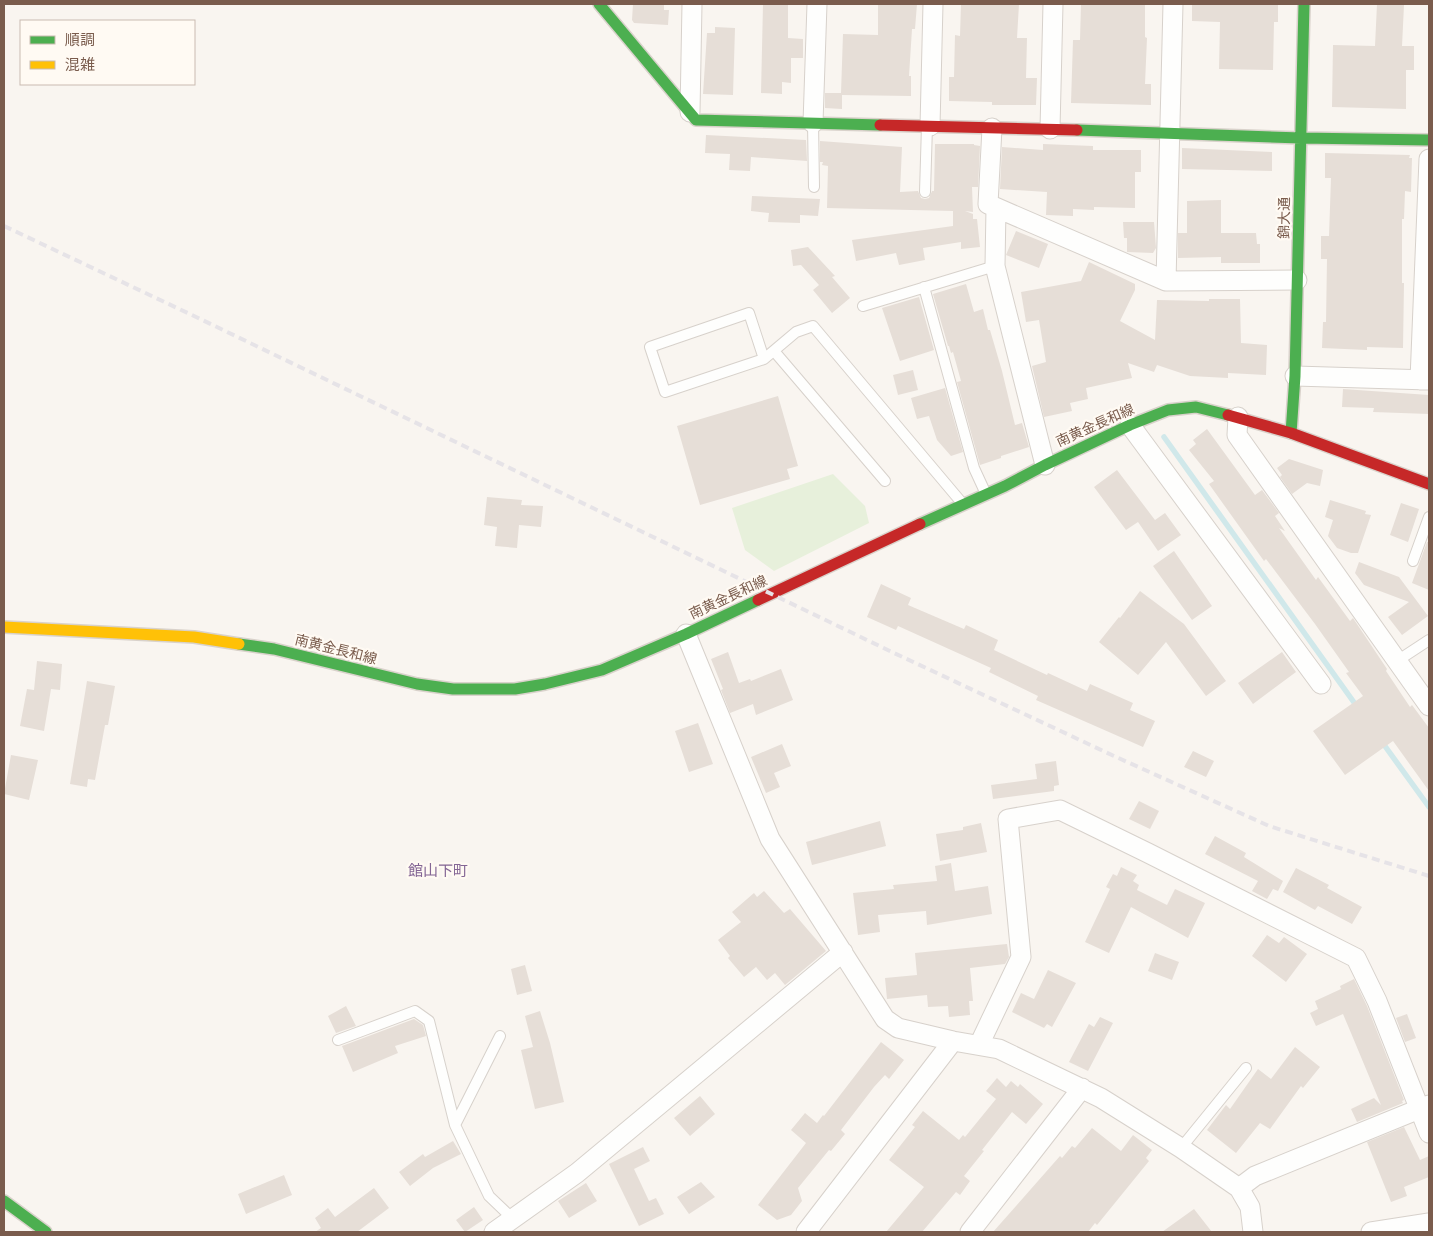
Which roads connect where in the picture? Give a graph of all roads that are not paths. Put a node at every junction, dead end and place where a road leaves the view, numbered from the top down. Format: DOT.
graph roads {
  1 [pos="600,4"];
  2 [pos="692,4"];
  3 [pos="816,4"];
  4 [pos="933,4"];
  5 [pos="1053,4"];
  6 [pos="1173,4"];
  7 [pos="1304,4"];
  8 [pos="690,112"];
  9 [pos="813,123"];
  10 [pos="929,126"];
  11 [pos="992,128"];
  12 [pos="1050,130"];
  13 [pos="1170,132"];
  14 [pos="1301,138"];
  15 [pos="1429,140"];
  16 [pos="1429,159"];
  17 [pos="814,187"];
  18 [pos="925,192"];
  19 [pos="996,208"];
  20 [pos="995,266"];
  21 [pos="1297,280"];
  22 [pos="1166,281"];
  23 [pos="924,287"];
  24 [pos="863,306"];
  25 [pos="774,351"];
  26 [pos="764,359"];
  27 [pos="1295,376"];
  28 [pos="1425,380"];
  29 [pos="1238,417"];
  30 [pos="1130,425"];
  31 [pos="1291,433"];
  32 [pos="1046,465"];
  33 [pos="885,481"];
  34 [pos="1429,484"];
  35 [pos="986,495"];
  36 [pos="963,504"];
  37 [pos="1429,517"];
  38 [pos="1413,561"];
  39 [pos="4,627"];
  40 [pos="686,634"];
  41 [pos="1429,640"];
  42 [pos="1397,661"];
  43 [pos="1321,684"];
  44 [pos="1429,706"];
  45 [pos="843,952"];
  46 [pos="500,1036"];
  47 [pos="338,1040"];
  48 [pos="953,1042"];
  49 [pos="979,1045"];
  50 [pos="1246,1068"];
  51 [pos="1082,1088"];
  52 [pos="1424,1107"];
  53 [pos="455,1125"];
  54 [pos="1429,1133"];
  55 [pos="1181,1148"];
  56 [pos="1239,1188"];
  57 [pos="4,1201"];
  58 [pos="513,1220"];
  59 [pos="1429,1223"];
  60 [pos="46,1232"];
  61 [pos="494,1232"];
  62 [pos="806,1232"];
  63 [pos="970,1232"];
  64 [pos="1253,1232"];
  65 [pos="1371,1232"];
  1 -- 8 [label="main road"];
  2 -- 8 [label="street"];
  3 -- 9 [label="street"];
  4 -- 10 [label="street"];
  5 -- 12 [label="street"];
  6 -- 13 [label="street"];
  7 -- 14 [label="main road, 錦大通"];
  8 -- 9 [label="main road"];
  9 -- 10 [label="main road"];
  9 -- 17 [label="lane"];
  10 -- 11 [label="main road"];
  10 -- 18 [label="lane"];
  11 -- 12 [label="main road"];
  11 -- 19 [label="street"];
  12 -- 13 [label="main road"];
  13 -- 14 [label="main road"];
  13 -- 22 [label="street"];
  14 -- 15 [label="main road"];
  14 -- 21 [label="main road, 錦大通"];
  16 -- 28 [label="street"];
  19 -- 20 [label="street"];
  19 -- 22 [label="street"];
  20 -- 23 [label="lane"];
  20 -- 32 [label="street"];
  21 -- 22 [label="street"];
  21 -- 27 [label="main road, 錦大通"];
  23 -- 24 [label="lane"];
  23 -- 35 [label="lane"];
  25 -- 26 [label="lane"];
  25 -- 33 [label="lane"];
  25 -- 36 [label="lane"];
  26 -- 26 [label="lane"];
  27 -- 28 [label="street"];
  27 -- 31 [label="main road, 錦大通"];
  29 -- 30 [label="main road, 南黄金長和線"];
  29 -- 31 [label="main road, 南黄金長和線"];
  29 -- 42 [label="street"];
  30 -- 32 [label="main road, 南黄金長和線"];
  30 -- 43 [label="street"];
  31 -- 34 [label="main road, 南黄金長和線"];
  32 -- 35 [label="main road, 南黄金長和線"];
  35 -- 36 [label="main road, 南黄金長和線"];
  36 -- 40 [label="main road, 南黄金長和線"];
  37 -- 38 [label="lane"];
  39 -- 40 [label="main road, 南黄金長和線"];
  40 -- 45 [label="street"];
  41 -- 42 [label="lane"];
  42 -- 44 [label="street"];
  45 -- 48 [label="street"];
  45 -- 58 [label="street"];
  46 -- 53 [label="lane"];
  47 -- 53 [label="lane"];
  48 -- 49 [label="street"];
  48 -- 62 [label="street"];
  49 -- 51 [label="street"];
  49 -- 52 [label="street"];
  50 -- 55 [label="lane"];
  51 -- 55 [label="street"];
  51 -- 63 [label="street"];
  52 -- 54 [label="street"];
  52 -- 56 [label="street"];
  53 -- 58 [label="lane"];
  55 -- 56 [label="street"];
  56 -- 64 [label="street"];
  57 -- 60 [label="main road"];
  58 -- 61 [label="street"];
  59 -- 65 [label="street"];
}
